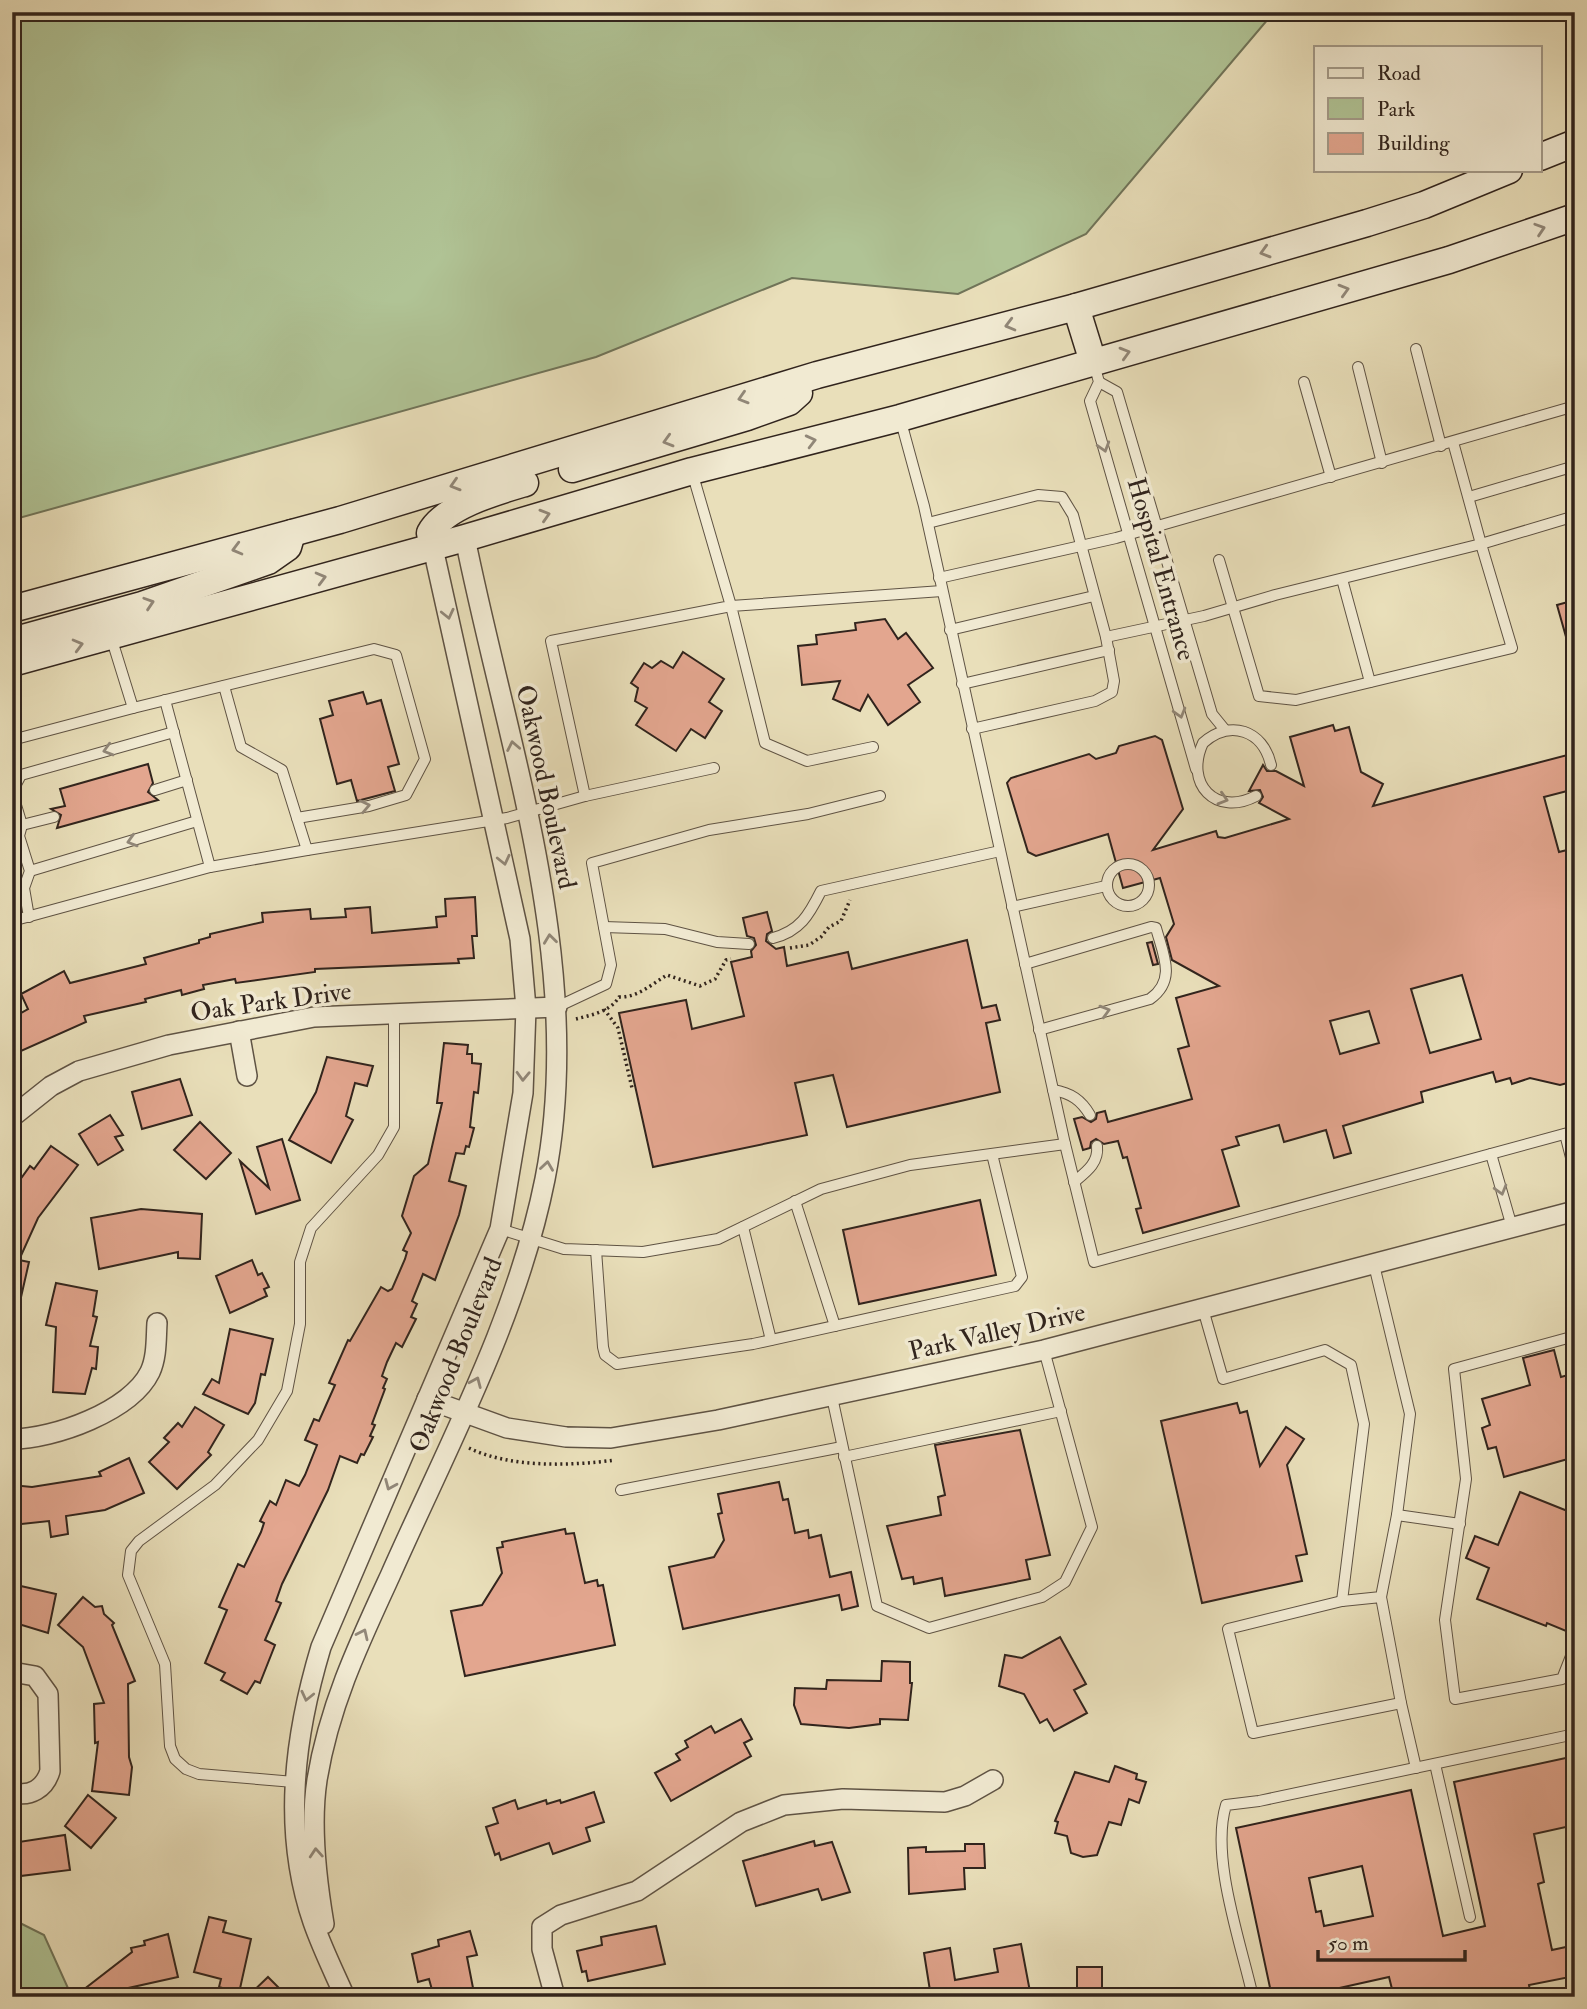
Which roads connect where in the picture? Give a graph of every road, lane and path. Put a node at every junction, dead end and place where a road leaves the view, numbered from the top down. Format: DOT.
graph roads {
  1 [pos="1575,143"];
  2 [pos="1542,156"];
  3 [pos="1504,172"];
  4 [pos="1575,217"];
  5 [pos="1076,307"];
  6 [pos="1416,349"];
  7 [pos="1359,367"];
  8 [pos="1096,372"];
  9 [pos="817,375"];
  10 [pos="1304,382"];
  11 [pos="1575,406"];
  12 [pos="900,418"];
  13 [pos="1453,442"];
  14 [pos="1441,446"];
  15 [pos="1382,463"];
  16 [pos="1575,466"];
  17 [pos="692,471"];
  18 [pos="1331,477"];
  19 [pos="1469,497"];
  20 [pos="1574,517"];
  21 [pos="928,523"];
  22 [pos="1155,526"];
  23 [pos="292,533"];
  24 [pos="1130,533"];
  25 [pos="466,538"];
  26 [pos="1481,544"];
  27 [pos="1081,547"];
  28 [pos="433,548"];
  29 [pos="1219,560"];
  30 [pos="939,579"];
  31 [pos="1342,579"];
  32 [pos="942,591"];
  33 [pos="1094,596"];
  34 [pos="731,606"];
  35 [pos="1233,607"];
  36 [pos="12,610"];
  37 [pos="1183,620"];
  38 [pos="1156,626"];
  39 [pos="950,630"];
  40 [pos="111,636"];
  41 [pos="1106,638"];
  42 [pos="12,641"];
  43 [pos="1109,650"];
  44 [pos="12,663"];
  45 [pos="1370,682"];
  46 [pos="962,684"];
  47 [pos="224,686"];
  48 [pos="165,700"];
  49 [pos="133,708"];
  50 [pos="972,729"];
  51 [pos="1224,730"];
  52 [pos="174,732"];
  53 [pos="12,740"];
  54 [pos="873,747"];
  55 [pos="1271,765"];
  56 [pos="714,768"];
  57 [pos="1196,769"];
  58 [pos="187,780"];
  59 [pos="155,790"];
  60 [pos="585,796"];
  61 [pos="880,796"];
  62 [pos="1256,796"];
  63 [pos="526,813"];
  64 [pos="54,817"];
  65 [pos="298,818"];
  66 [pos="495,820"];
  67 [pos="197,821"];
  68 [pos="22,825"];
  69 [pos="307,850"];
  70 [pos="1000,852"];
  71 [pos="210,867"];
  72 [pos="30,871"];
  73 [pos="1106,886"];
  74 [pos="854,897"];
  75 [pos="1012,907"];
  76 [pos="29,917"];
  77 [pos="12,921"];
  78 [pos="604,927"];
  79 [pos="773,938"];
  80 [pos="749,944"];
  81 [pos="784,949"];
  82 [pos="738,957"];
  83 [pos="1025,964"];
  84 [pos="557,1007"];
  85 [pos="526,1008"];
  86 [pos="604,1009"];
  87 [pos="394,1013"];
  88 [pos="572,1020"];
  89 [pos="1040,1030"];
  90 [pos="239,1031"];
  91 [pos="247,1076"];
  92 [pos="632,1088"];
  93 [pos="1054,1090"];
  94 [pos="1090,1115"];
  95 [pos="12,1117"];
  96 [pos="1570,1132"];
  97 [pos="1065,1144"];
  98 [pos="1097,1146"];
  99 [pos="992,1154"];
  100 [pos="1491,1154"];
  101 [pos="1575,1173"];
  102 [pos="1074,1182"];
  103 [pos="795,1201"];
  104 [pos="1575,1211"];
  105 [pos="743,1227"];
  106 [pos="1512,1227"];
  107 [pos="500,1229"];
  108 [pos="530,1238"];
  109 [pos="596,1250"];
  110 [pos="1374,1265"];
  111 [pos="1203,1309"];
  112 [pos="157,1323"];
  113 [pos="835,1326"];
  114 [pos="1575,1336"];
  115 [pos="772,1340"];
  116 [pos="1044,1350"];
  117 [pos="832,1396"];
  118 [pos="427,1399"];
  119 [pos="463,1412"];
  120 [pos="1061,1412"];
  121 [pos="12,1439"];
  122 [pos="465,1446"];
  123 [pos="843,1452"];
  124 [pos="615,1460"];
  125 [pos="621,1490"];
  126 [pos="1397,1515"];
  127 [pos="1460,1524"];
  128 [pos="1381,1597"];
  129 [pos="1342,1601"];
  130 [pos="1575,1646"];
  131 [pos="12,1672"];
  132 [pos="1401,1703"];
  133 [pos="1575,1734"];
  134 [pos="1435,1763"];
  135 [pos="1416,1768"];
  136 [pos="993,1780"];
  137 [pos="294,1782"];
  138 [pos="12,1792"];
  139 [pos="1470,1917"];
  140 [pos="333,1969"];
  141 [pos="345,1997"];
  142 [pos="555,1997"];
  143 [pos="1253,1997"];
  1 -- 2 [label="main road"];
  3 -- 5 [label="main road, one-way"];
  8 -- 4 [label="main road, one-way"];
  5 -- 8 [label="main road"];
  5 -- 9 [label="main road, one-way"];
  6 -- 14 [label="lane"];
  7 -- 15 [label="lane"];
  8 -- 12 [label="main road"];
  8 -- 22 [label="lane, Hospital Entrance"];
  8 -- 24 [label="lane, Hospital Entrance, one-way"];
  9 -- 23 [label="main road, one-way"];
  9 -- 28 [label="main road, one-way"];
  10 -- 18 [label="lane"];
  11 -- 13 [label="lane"];
  17 -- 12 [label="main road, one-way"];
  12 -- 21 [label="lane"];
  13 -- 14 [label="lane"];
  13 -- 19 [label="lane"];
  14 -- 15 [label="lane"];
  15 -- 18 [label="lane"];
  16 -- 19 [label="lane"];
  25 -- 17 [label="main road, one-way"];
  17 -- 34 [label="lane"];
  18 -- 22 [label="lane"];
  19 -- 26 [label="lane"];
  20 -- 26 [label="lane"];
  21 -- 27 [label="lane"];
  21 -- 30 [label="lane"];
  22 -- 24 [label="lane"];
  22 -- 37 [label="lane, Hospital Entrance"];
  23 -- 36 [label="main road, one-way"];
  42 -- 23 [label="main road, one-way"];
  24 -- 27 [label="lane"];
  24 -- 38 [label="lane, Hospital Entrance"];
  25 -- 28 [label="main road"];
  63 -- 25 [label="street, Oakwood Boulevard, one-way"];
  26 -- 31 [label="lane"];
  26 -- 45 [label="lane"];
  27 -- 30 [label="lane"];
  27 -- 33 [label="lane"];
  40 -- 28 [label="main road, one-way"];
  28 -- 66 [label="street, Oakwood Boulevard, one-way"];
  29 -- 35 [label="lane"];
  30 -- 32 [label="lane"];
  31 -- 35 [label="lane"];
  31 -- 45 [label="lane"];
  32 -- 34 [label="lane"];
  32 -- 39 [label="lane"];
  33 -- 39 [label="lane"];
  33 -- 41 [label="lane"];
  34 -- 54 [label="lane"];
  34 -- 60 [label="lane"];
  35 -- 37 [label="lane"];
  35 -- 45 [label="lane"];
  37 -- 38 [label="lane"];
  37 -- 51 [label="lane, Hospital Entrance"];
  38 -- 41 [label="lane"];
  38 -- 57 [label="lane, Hospital Entrance, one-way"];
  39 -- 46 [label="lane"];
  44 -- 40 [label="main road, one-way"];
  40 -- 49 [label="lane"];
  41 -- 43 [label="lane"];
  43 -- 46 [label="lane"];
  43 -- 50 [label="lane"];
  46 -- 50 [label="lane"];
  47 -- 48 [label="lane"];
  47 -- 65 [label="lane"];
  65 -- 47 [label="lane, one-way"];
  48 -- 49 [label="lane"];
  48 -- 52 [label="lane"];
  49 -- 53 [label="lane"];
  50 -- 70 [label="lane"];
  51 -- 55 [label="lane"];
  51 -- 57 [label="lane"];
  52 -- 58 [label="lane"];
  52 -- 68 [label="lane, one-way"];
  56 -- 60 [label="lane"];
  57 -- 62 [label="lane, Hospital Entrance, one-way"];
  58 -- 59 [label="lane"];
  58 -- 67 [label="lane"];
  60 -- 63 [label="lane"];
  61 -- 78 [label="lane"];
  63 -- 66 [label="lane"];
  84 -- 63 [label="street, Oakwood Boulevard, one-way"];
  64 -- 68 [label="lane"];
  65 -- 69 [label="lane"];
  66 -- 69 [label="lane"];
  66 -- 85 [label="street, Oakwood Boulevard, one-way"];
  67 -- 71 [label="lane"];
  67 -- 72 [label="lane, one-way"];
  68 -- 72 [label="lane"];
  69 -- 71 [label="lane"];
  70 -- 75 [label="lane"];
  70 -- 79 [label="lane"];
  71 -- 76 [label="lane"];
  72 -- 76 [label="lane"];
  73 -- 73 [label="lane"];
  73 -- 75 [label="lane"];
  74 -- 81 [label="path"];
  75 -- 83 [label="lane"];
  76 -- 77 [label="lane"];
  78 -- 80 [label="lane"];
  78 -- 84 [label="lane"];
  82 -- 86 [label="path"];
  83 -- 89 [label="lane"];
  89 -- 83 [label="lane, one-way"];
  84 -- 85 [label="street, Oak Park Drive"];
  108 -- 84 [label="street, Oakwood Boulevard, one-way"];
  85 -- 87 [label="street, Oak Park Drive"];
  85 -- 107 [label="street, Oakwood Boulevard, one-way"];
  86 -- 88 [label="path"];
  86 -- 92 [label="path"];
  87 -- 90 [label="street, Oak Park Drive"];
  87 -- 137 [label="lane"];
  89 -- 93 [label="lane"];
  90 -- 91 [label="street"];
  90 -- 95 [label="street, Oak Park Drive"];
  93 -- 94 [label="lane"];
  93 -- 97 [label="lane"];
  96 -- 100 [label="lane"];
  96 -- 101 [label="lane"];
  97 -- 99 [label="lane"];
  97 -- 102 [label="lane"];
  98 -- 102 [label="lane"];
  99 -- 103 [label="lane"];
  99 -- 113 [label="lane"];
  100 -- 102 [label="lane"];
  100 -- 106 [label="lane, one-way"];
  103 -- 105 [label="lane"];
  103 -- 113 [label="lane"];
  104 -- 106 [label="street, Park Valley Drive"];
  105 -- 109 [label="lane"];
  105 -- 115 [label="lane"];
  106 -- 110 [label="street, Park Valley Drive"];
  107 -- 108 [label="lane"];
  107 -- 118 [label="street, Oakwood Boulevard"];
  108 -- 109 [label="lane"];
  119 -- 108 [label="street, Oakwood Boulevard, one-way"];
  109 -- 115 [label="lane"];
  110 -- 111 [label="street, Park Valley Drive"];
  110 -- 126 [label="lane"];
  111 -- 116 [label="street, Park Valley Drive"];
  111 -- 129 [label="lane"];
  112 -- 121 [label="street"];
  113 -- 115 [label="lane"];
  114 -- 127 [label="lane"];
  116 -- 117 [label="street, Park Valley Drive"];
  116 -- 120 [label="lane"];
  117 -- 119 [label="street, Park Valley Drive"];
  117 -- 123 [label="lane"];
  118 -- 119 [label="street, Park Valley Drive"];
  118 -- 137 [label="street, Oakwood Boulevard, one-way"];
  140 -- 119 [label="street, Oakwood Boulevard, one-way"];
  120 -- 123 [label="lane"];
  120 -- 123 [label="lane"];
  122 -- 124 [label="path"];
  123 -- 125 [label="lane"];
  126 -- 127 [label="lane"];
  126 -- 128 [label="lane"];
  127 -- 130 [label="lane"];
  128 -- 129 [label="lane"];
  128 -- 132 [label="lane"];
  129 -- 132 [label="lane"];
  131 -- 138 [label="street"];
  132 -- 135 [label="lane"];
  133 -- 134 [label="lane"];
  134 -- 135 [label="lane"];
  134 -- 139 [label="lane"];
  135 -- 143 [label="lane"];
  136 -- 142 [label="street"];
  137 -- 140 [label="street, Oakwood Boulevard"];
  140 -- 141 [label="street, Oakwood Boulevard"];
}
